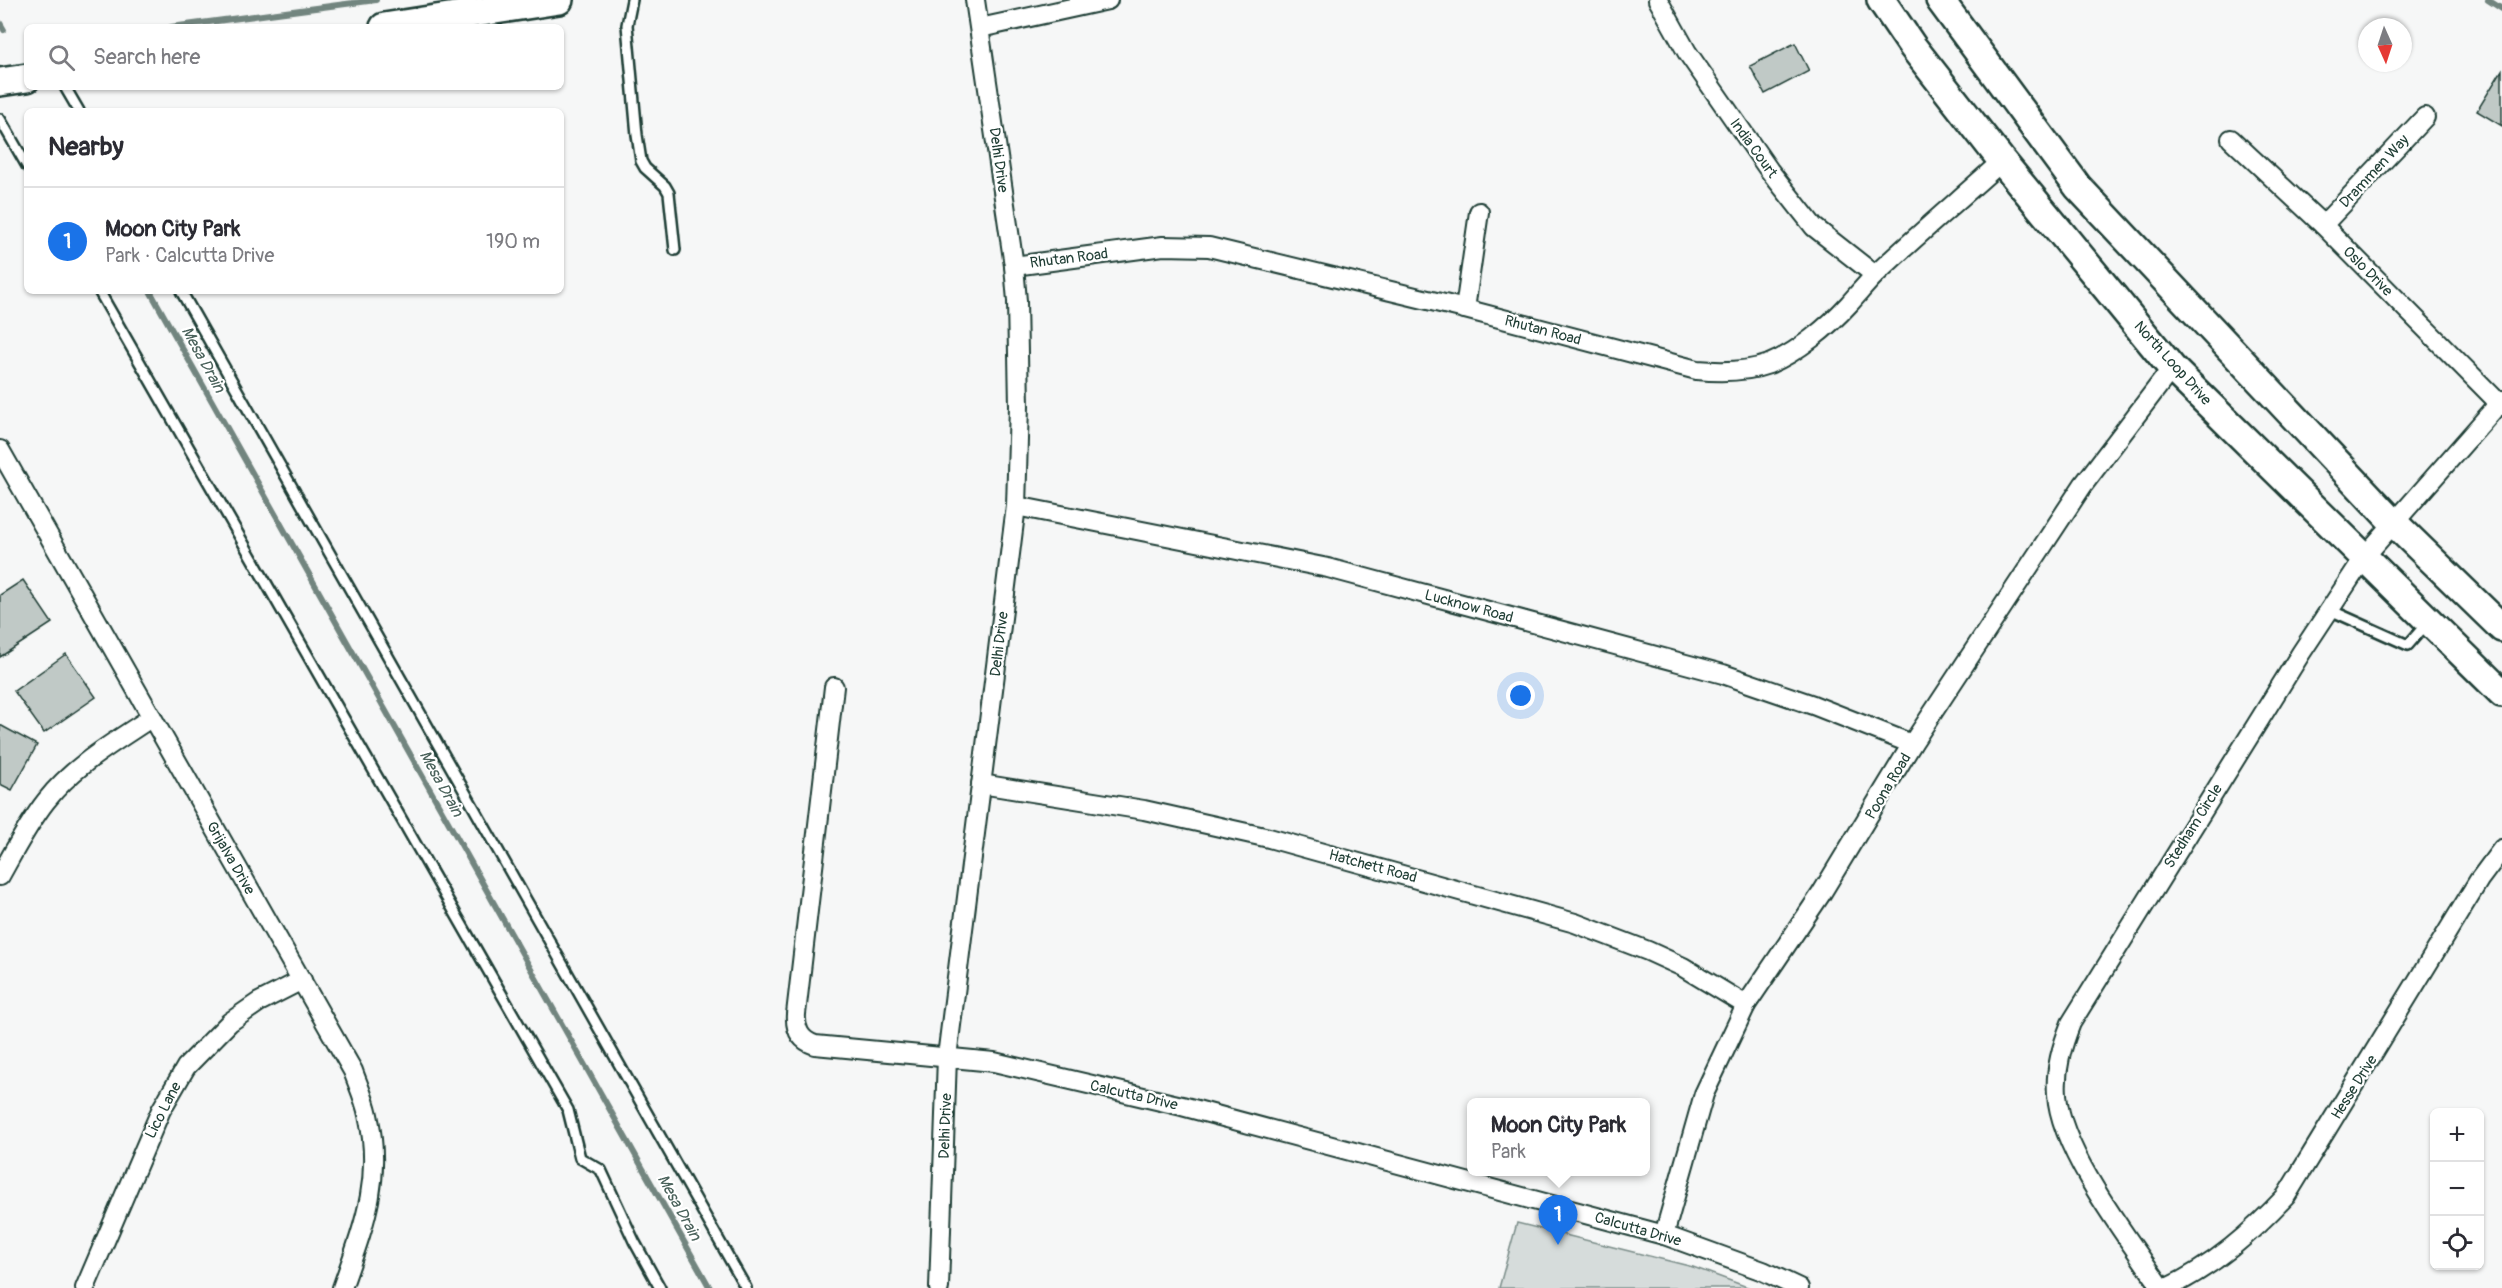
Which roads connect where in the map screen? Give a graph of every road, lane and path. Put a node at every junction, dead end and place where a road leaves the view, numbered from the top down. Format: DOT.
graph roads {
  1 [pos="559,0"];
  2 [pos="632,0"];
  3 [pos="975,0"];
  4 [pos="1108,0"];
  5 [pos="1658,0"];
  6 [pos="1881,0"];
  7 [pos="1940,0"];
  8 [pos="403,24"];
  9 [pos="980,28"];
  10 [pos="24,78"];
  11 [pos="0,82"];
  12 [pos="67,90"];
  13 [pos="77,108"];
  14 [pos="2425,117"];
  15 [pos="0,119"];
  16 [pos="2231,139"];
  17 [pos="24,161"];
  18 [pos="2002,161"];
  19 [pos="1479,212"];
  20 [pos="2324,225"];
  21 [pos="675,250"];
  22 [pos="1014,266"];
  23 [pos="1875,275"];
  24 [pos="101,294"];
  25 [pos="183,294"];
  26 [pos="1465,309"];
  27 [pos="2172,368"];
  28 [pos="2501,403"];
  29 [pos="0,450"];
  30 [pos="1016,506"];
  31 [pos="2394,523"];
  32 [pos="2365,556"];
  33 [pos="2330,610"];
  34 [pos="2429,620"];
  35 [pos="2502,628"];
  36 [pos="834,687"];
  37 [pos="2502,693"];
  38 [pos="152,717"];
  39 [pos="1912,744"];
  40 [pos="981,784"];
  41 [pos="2502,849"];
  42 [pos="0,876"];
  43 [pos="302,981"];
  44 [pos="1746,1005"];
  45 [pos="947,1057"];
  46 [pos="1664,1235"];
  47 [pos="85,1288"];
  48 [pos="342,1288"];
  49 [pos="660,1288"];
  50 [pos="746,1288"];
  51 [pos="939,1288"];
  52 [pos="1799,1288"];
  53 [pos="2162,1288"];
  54 [pos="2167,1288"];
  1 -- 8 [label="main road"];
  2 -- 21 [label="lane"];
  3 -- 9 [label="street, Delhi Drive"];
  4 -- 9 [label="street"];
  5 -- 23 [label="street, India Court"];
  6 -- 18 [label="main road, North Loop Drive"];
  7 -- 31 [label="main road"];
  9 -- 22 [label="street, Delhi Drive"];
  10 -- 11 [label="main road"];
  12 -- 13 [label="lane"];
  14 -- 20 [label="street, Drammen Way"];
  15 -- 17 [label="lane"];
  16 -- 20 [label="street, Oslo Drive"];
  18 -- 23 [label="street, Rhutan Road"];
  18 -- 27 [label="main road, North Loop Drive"];
  19 -- 26 [label="street"];
  20 -- 28 [label="street, Oslo Drive"];
  22 -- 26 [label="street, Rhutan Road"];
  22 -- 30 [label="street, Delhi Drive"];
  23 -- 26 [label="street, Rhutan Road"];
  24 -- 49 [label="lane"];
  25 -- 50 [label="lane"];
  27 -- 32 [label="main road, North Loop Drive"];
  27 -- 39 [label="street, Poona Road"];
  28 -- 31 [label="street, Stedham Circle"];
  29 -- 38 [label="street, Grijalva Drive"];
  30 -- 39 [label="street, Lucknow Road"];
  30 -- 40 [label="street, Delhi Drive"];
  31 -- 32 [label="street, Stedham Circle"];
  31 -- 35 [label="main road"];
  32 -- 33 [label="street, Stedham Circle"];
  32 -- 34 [label="main road, North Loop Drive"];
  33 -- 34 [label="lane"];
  33 -- 53 [label="street, Stedham Circle"];
  34 -- 37 [label="main road, North Loop Drive"];
  36 -- 45 [label="street, Calcutta Drive"];
  38 -- 42 [label="street"];
  38 -- 43 [label="street, Grijalva Drive"];
  39 -- 44 [label="street, Poona Road"];
  40 -- 44 [label="street, Hatchett Road"];
  40 -- 45 [label="street, Delhi Drive"];
  41 -- 54 [label="street, Hesse Drive"];
  43 -- 47 [label="street, Lico Lane"];
  43 -- 48 [label="street, Grijalva Drive"];
  44 -- 46 [label="street, Poona Road"];
  45 -- 46 [label="street, Calcutta Drive"];
  45 -- 51 [label="street, Delhi Drive"];
  46 -- 52 [label="street, Calcutta Drive"];
}
